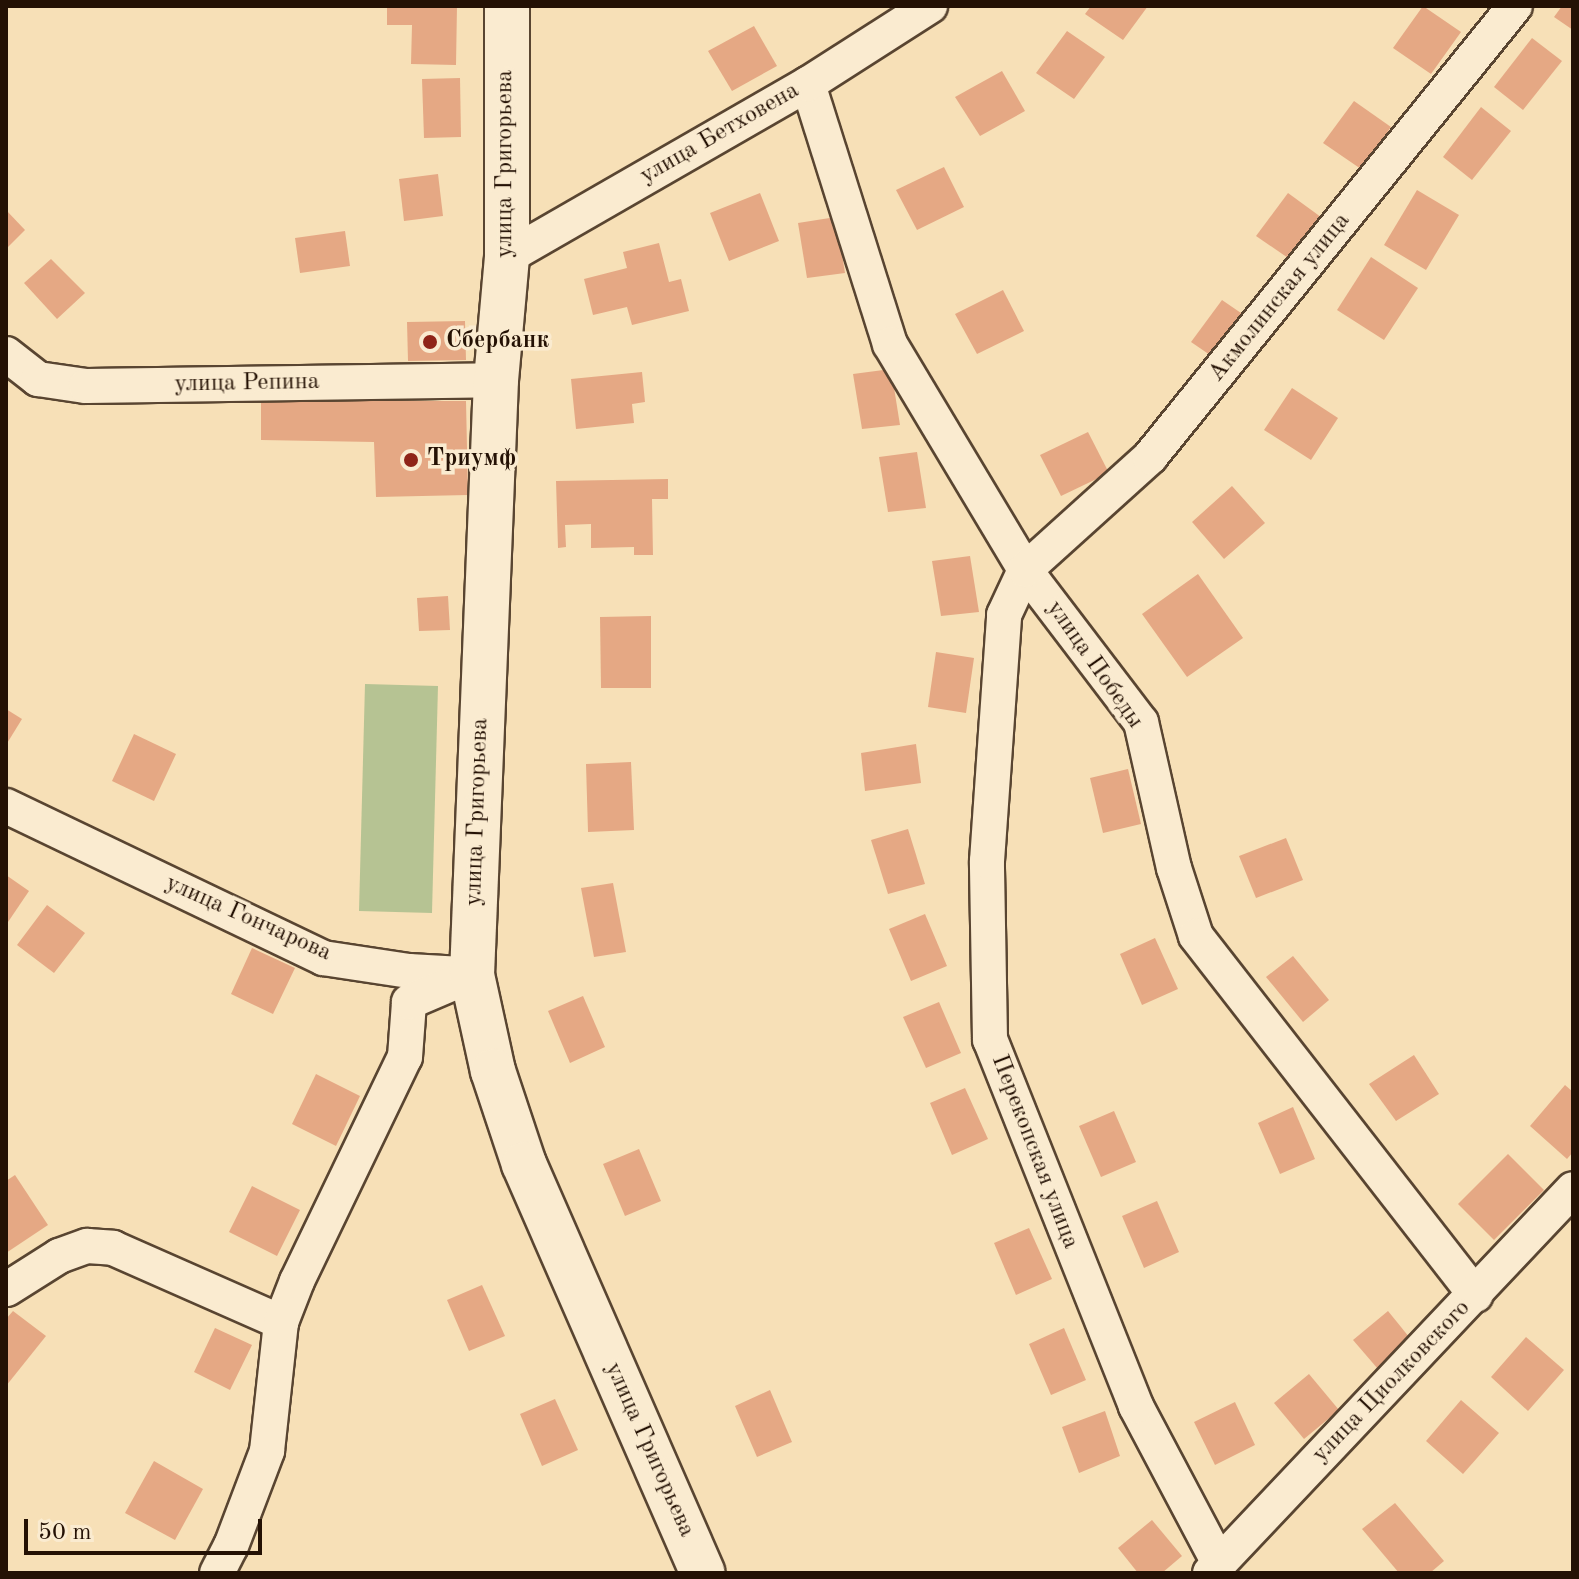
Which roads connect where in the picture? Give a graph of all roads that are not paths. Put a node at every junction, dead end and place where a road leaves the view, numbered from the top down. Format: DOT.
graph roads {
  1 [pos="507,6"];
  2 [pos="930,6"];
  3 [pos="1515,6"];
  4 [pos="808,84"];
  5 [pos="507,257"];
  6 [pos="6,354"];
  7 [pos="496,380"];
  8 [pos="1025,570"];
  9 [pos="6,806"];
  10 [pos="472,975"];
  11 [pos="1573,1189"];
  12 [pos="7,1289"];
  13 [pos="1475,1295"];
  14 [pos="281,1322"];
  15 [pos="1215,1568"];
  16 [pos="217,1573"];
  17 [pos="703,1573"];
  1 -- 5 [label="main road, улица Григорьева"];
  2 -- 4 [label="street, улица Бетховена"];
  3 -- 8 [label="street, Акмолинская улица"];
  4 -- 5 [label="street, улица Бетховена"];
  4 -- 8 [label="street, улица Победы"];
  5 -- 7 [label="main road, улица Григорьева"];
  6 -- 7 [label="street, улица Репина"];
  7 -- 10 [label="main road, улица Григорьева"];
  8 -- 13 [label="street, улица Победы"];
  8 -- 15 [label="street, Перекопская улица"];
  9 -- 10 [label="street, улица Гончарова"];
  10 -- 14 [label="street"];
  10 -- 17 [label="main road, улица Григорьева"];
  11 -- 13 [label="street, улица Циолковского"];
  12 -- 14 [label="street"];
  13 -- 15 [label="street, улица Циолковского"];
  14 -- 16 [label="street"];
}
